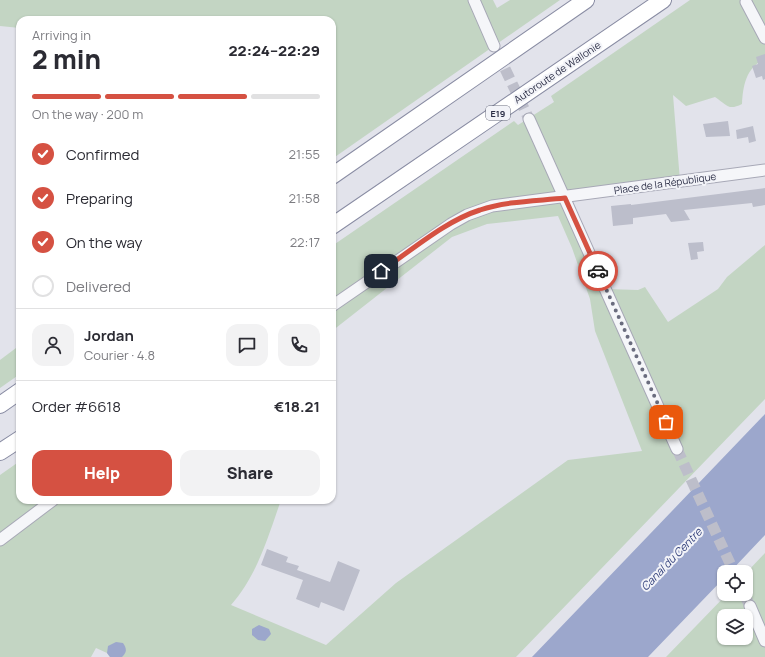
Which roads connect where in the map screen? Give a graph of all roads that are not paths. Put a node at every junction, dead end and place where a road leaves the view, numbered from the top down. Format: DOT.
graph roads {
  1 [pos="474,0"];
  2 [pos="586,0"];
  3 [pos="590,0"];
  4 [pos="664,0"];
  5 [pos="746,2"];
  6 [pos="571,12"];
  7 [pos="765,38"];
  8 [pos="494,46"];
  9 [pos="529,119"];
  10 [pos="765,170"];
  11 [pos="336,173"];
  12 [pos="565,198"];
  13 [pos="336,223"];
  14 [pos="336,303"];
  15 [pos="16,394"];
  16 [pos="0,405"];
  17 [pos="16,442"];
  18 [pos="677,449"];
  19 [pos="0,452"];
  20 [pos="48,504"];
  21 [pos="0,540"];
  22 [pos="750,606"];
  23 [pos="765,641"];
  1 -- 8 [label="street"];
  2 -- 6 [label="highway"];
  3 -- 6 [label="highway"];
  4 -- 13 [label="highway, Autoroute de Wallonie / E19"];
  5 -- 7 [label="street"];
  6 -- 11 [label="highway"];
  9 -- 12 [label="street"];
  10 -- 12 [label="street, Place de la République"];
  12 -- 14 [label="street, Place de la République"];
  12 -- 18 [label="street"];
  15 -- 16 [label="highway"];
  17 -- 19 [label="highway"];
  20 -- 21 [label="street"];
  22 -- 23 [label="street"];
}
